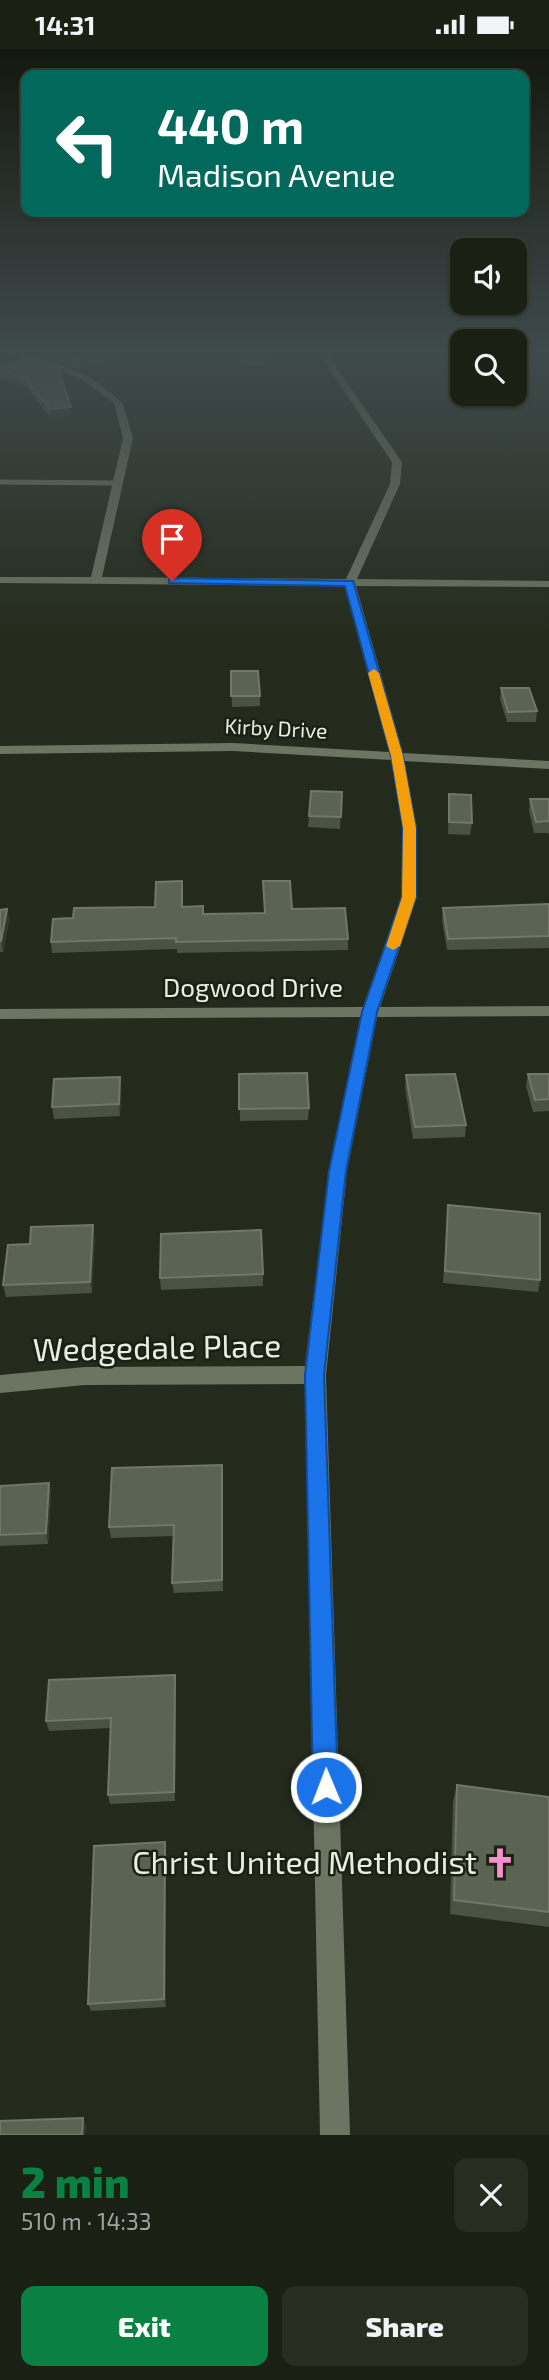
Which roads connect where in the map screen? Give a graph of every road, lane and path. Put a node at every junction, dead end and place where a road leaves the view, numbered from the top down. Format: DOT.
graph roads {
  1 [pos="126,448"];
  2 [pos="388,448"];
  3 [pos="0,482"];
  4 [pos="118,483"];
  5 [pos="0,580"];
  6 [pos="96,581"];
  7 [pos="350,583"];
  8 [pos="549,585"];
  9 [pos="0,750"];
  10 [pos="397,756"];
  11 [pos="549,765"];
  12 [pos="549,1011"];
  13 [pos="370,1012"];
  14 [pos="0,1014"];
  15 [pos="315,1375"];
  16 [pos="0,1384"];
  17 [pos="335,2135"];
  1 -- 4 [label="street"];
  2 -- 7 [label="street"];
  3 -- 4 [label="lane"];
  4 -- 6 [label="street"];
  5 -- 6 [label="street"];
  6 -- 7 [label="street"];
  7 -- 8 [label="street"];
  7 -- 10 [label="street"];
  9 -- 10 [label="street, Kirby Drive"];
  10 -- 11 [label="street, Kirby Drive"];
  10 -- 13 [label="street"];
  12 -- 13 [label="street, Dogwood Drive"];
  13 -- 14 [label="street, Dogwood Drive"];
  13 -- 15 [label="street"];
  15 -- 16 [label="street, Wedgedale Place"];
  15 -- 17 [label="street"];
}
